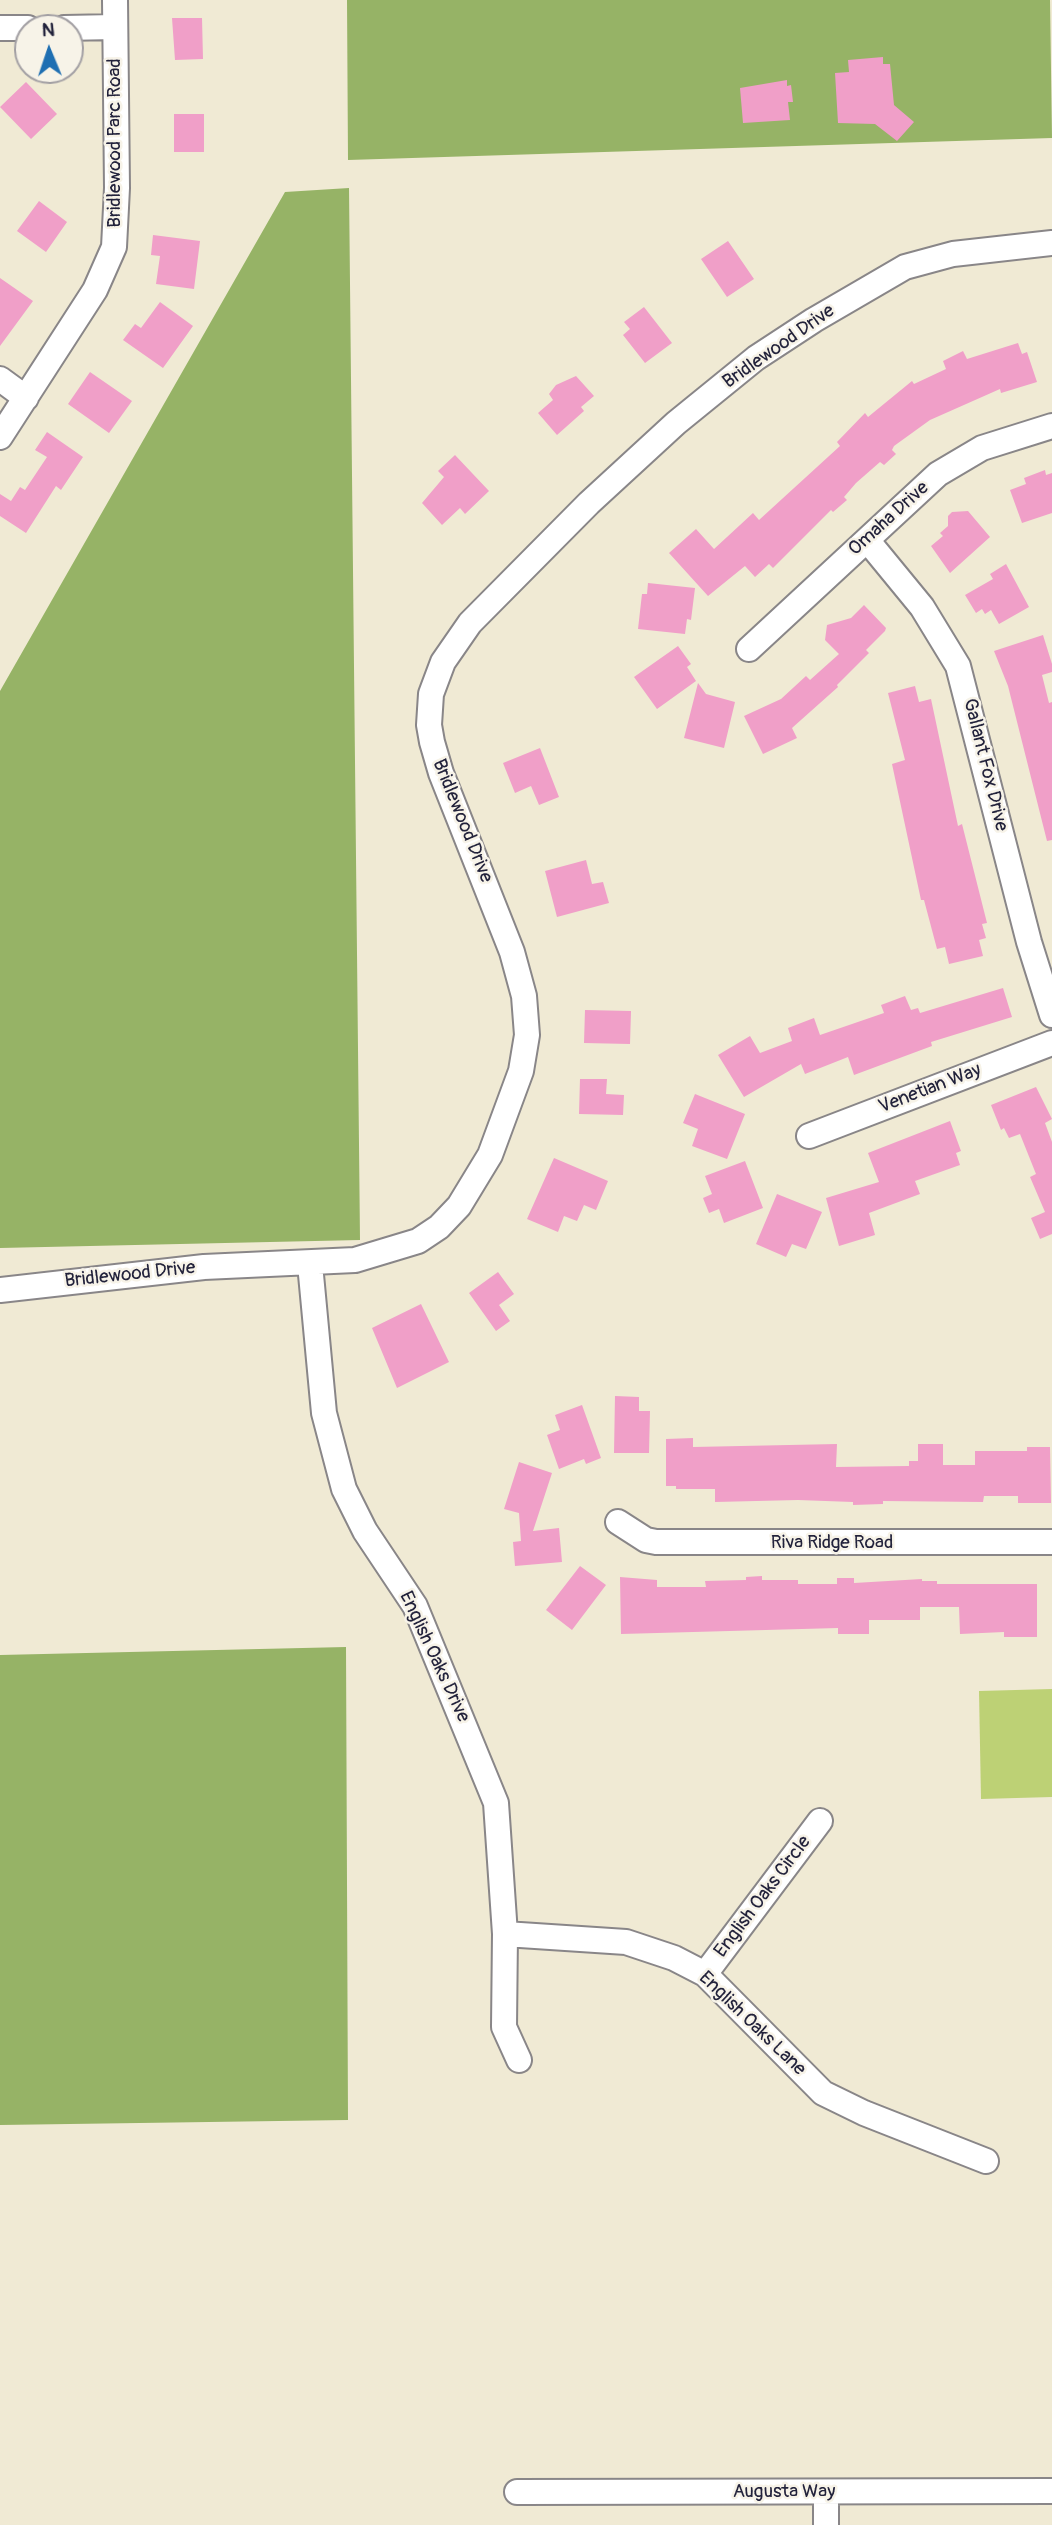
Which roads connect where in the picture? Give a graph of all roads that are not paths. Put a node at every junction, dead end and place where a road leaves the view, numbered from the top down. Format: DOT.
graph roads {
  1 [pos="115,0"];
  2 [pos="115,27"];
  3 [pos="84,28"];
  4 [pos="1052,243"];
  5 [pos="0,379"];
  6 [pos="26,397"];
  7 [pos="1052,426"];
  8 [pos="0,437"];
  9 [pos="867,540"];
  10 [pos="749,649"];
  11 [pos="1052,1015"];
  12 [pos="1052,1043"];
  13 [pos="809,1136"];
  14 [pos="310,1264"];
  15 [pos="0,1290"];
  16 [pos="618,1522"];
  17 [pos="1052,1542"];
  18 [pos="820,1821"];
  19 [pos="505,1934"];
  20 [pos="705,1974"];
  21 [pos="519,2060"];
  22 [pos="986,2161"];
  23 [pos="1052,2491"];
  24 [pos="517,2492"];
  25 [pos="826,2493"];
  26 [pos="826,2525"];
  1 -- 2 [label="street, Bridlewood Parc Road"];
  2 -- 3 [label="street"];
  2 -- 6 [label="street, Bridlewood Parc Road"];
  4 -- 14 [label="street, Bridlewood Drive"];
  5 -- 6 [label="street"];
  6 -- 8 [label="street, Bridlewood Parc Road"];
  7 -- 9 [label="street, Omaha Drive"];
  9 -- 10 [label="street, Omaha Drive"];
  9 -- 11 [label="street, Gallant Fox Drive"];
  12 -- 13 [label="street, Venetian Way"];
  14 -- 15 [label="street, Bridlewood Drive"];
  14 -- 19 [label="street, English Oaks Drive"];
  16 -- 17 [label="street, Riva Ridge Road"];
  18 -- 20 [label="street, English Oaks Circle"];
  19 -- 20 [label="street, English Oaks Lane"];
  19 -- 21 [label="street, English Oaks Drive"];
  20 -- 22 [label="street, English Oaks Lane"];
  23 -- 25 [label="street, Augusta Way"];
  24 -- 25 [label="street, Augusta Way"];
  25 -- 26 [label="street"];
}
